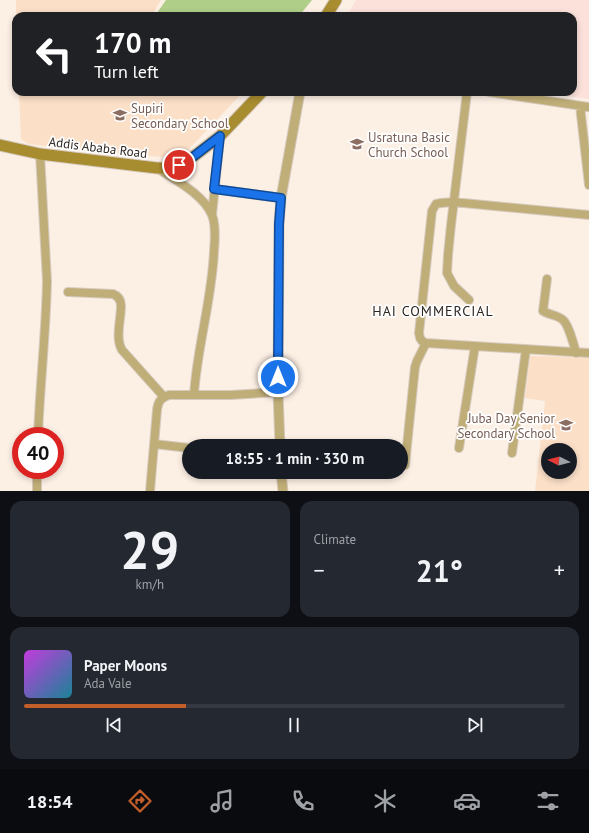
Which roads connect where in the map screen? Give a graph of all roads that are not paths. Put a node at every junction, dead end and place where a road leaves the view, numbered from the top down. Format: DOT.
graph roads {
  1 [pos="336,0"];
  2 [pos="328,12"];
  3 [pos="258,96"];
  4 [pos="299,96"];
  5 [pos="467,96"];
  6 [pos="515,96"];
  7 [pos="580,106"];
  8 [pos="589,107"];
  9 [pos="220,136"];
  10 [pos="0,145"];
  11 [pos="40,154"];
  12 [pos="157,168"];
  13 [pos="589,185"];
  14 [pos="214,189"];
  15 [pos="281,198"];
  16 [pos="454,202"];
  17 [pos="212,215"];
  18 [pos="589,215"];
  19 [pos="547,279"];
  20 [pos="68,292"];
  21 [pos="469,300"];
  22 [pos="426,343"];
  23 [pos="475,346"];
  24 [pos="526,349"];
  25 [pos="576,353"];
  26 [pos="589,353"];
  27 [pos="278,392"];
  28 [pos="194,395"];
  29 [pos="164,397"];
  30 [pos="38,427"];
  31 [pos="280,439"];
  32 [pos="408,439"];
  33 [pos="154,444"];
  34 [pos="182,447"];
  35 [pos="459,448"];
  36 [pos="512,454"];
  37 [pos="37,479"];
  38 [pos="282,479"];
  39 [pos="37,491"];
  40 [pos="150,491"];
  41 [pos="283,491"];
  1 -- 2 [label="main road"];
  3 -- 9 [label="main road, Addis Ababa Road"];
  4 -- 15 [label="street"];
  5 -- 16 [label="street"];
  6 -- 7 [label="street"];
  7 -- 8 [label="street"];
  7 -- 13 [label="street"];
  9 -- 12 [label="main road, Addis Ababa Road"];
  9 -- 14 [label="street"];
  10 -- 11 [label="main road, Addis Ababa Road"];
  11 -- 12 [label="main road, Addis Ababa Road"];
  11 -- 30 [label="street"];
  12 -- 17 [label="street"];
  14 -- 15 [label="street"];
  14 -- 17 [label="street"];
  15 -- 27 [label="street"];
  16 -- 18 [label="street"];
  16 -- 21 [label="street"];
  16 -- 22 [label="street"];
  17 -- 28 [label="street"];
  19 -- 25 [label="street"];
  20 -- 29 [label="street"];
  22 -- 23 [label="street"];
  22 -- 32 [label="street"];
  23 -- 24 [label="street"];
  23 -- 35 [label="street"];
  24 -- 25 [label="street"];
  24 -- 36 [label="street"];
  25 -- 26 [label="street"];
  27 -- 28 [label="street"];
  27 -- 31 [label="street"];
  28 -- 29 [label="street"];
  29 -- 33 [label="street"];
  33 -- 34 [label="street"];
  33 -- 40 [label="street"];
  37 -- 39 [label="street"];
  38 -- 41 [label="street"];
}
